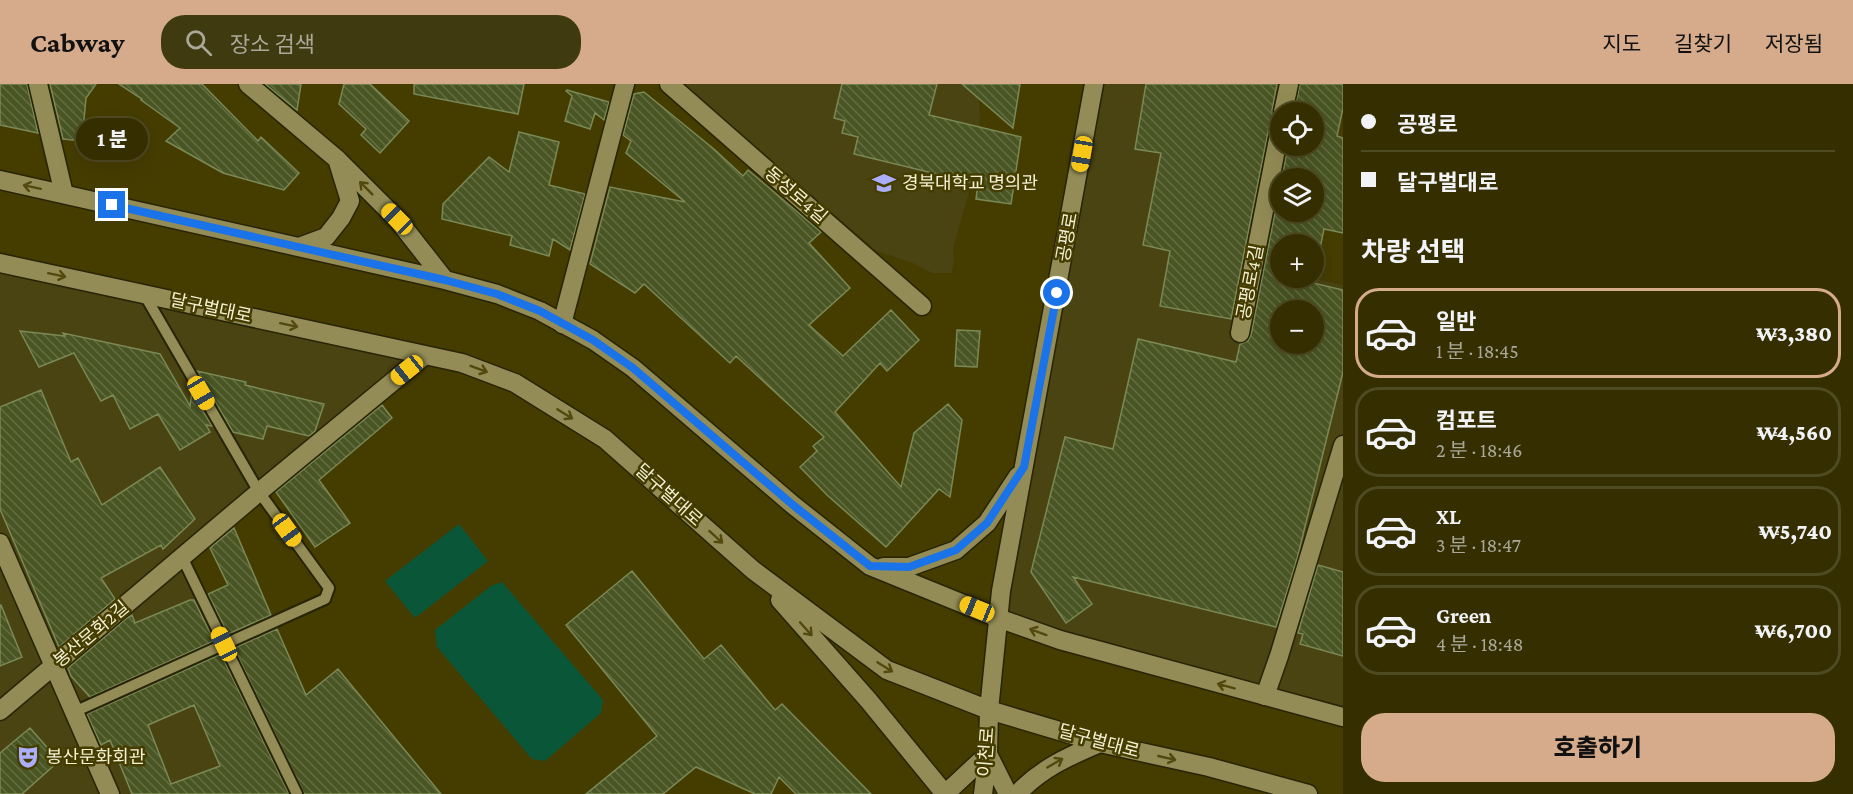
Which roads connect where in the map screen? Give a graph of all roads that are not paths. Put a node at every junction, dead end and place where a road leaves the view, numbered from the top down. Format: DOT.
graph roads {
  1 [pos="38,84"];
  2 [pos="248,84"];
  3 [pos="625,84"];
  4 [pos="669,84"];
  5 [pos="1094,84"];
  6 [pos="1289,84"];
  7 [pos="1285,102"];
  8 [pos="1275,156"];
  9 [pos="338,160"];
  10 [pos="0,180"];
  11 [pos="64,194"];
  12 [pos="297,247"];
  13 [pos="0,263"];
  14 [pos="445,280"];
  15 [pos="144,294"];
  16 [pos="922,306"];
  17 [pos="562,324"];
  18 [pos="1240,333"];
  19 [pos="425,355"];
  20 [pos="1343,445"];
  21 [pos="1024,467"];
  22 [pos="259,492"];
  23 [pos="0,543"];
  24 [pos="182,557"];
  25 [pos="870,566"];
  26 [pos="753,570"];
  27 [pos="998,618"];
  28 [pos="224,644"];
  29 [pos="54,665"];
  30 [pos="1265,696"];
  31 [pos="989,710"];
  32 [pos="0,711"];
  33 [pos="74,712"];
  34 [pos="1343,717"];
  35 [pos="1100,743"];
  36 [pos="988,754"];
  37 [pos="110,794"];
  38 [pos="297,794"];
  39 [pos="945,794"];
  40 [pos="983,794"];
  41 [pos="1008,794"];
  42 [pos="1017,794"];
  43 [pos="1308,794"];
  1 -- 11 [label="main road"];
  2 -- 9 [label="main road"];
  3 -- 17 [label="main road"];
  4 -- 16 [label="main road, 동성로4길"];
  5 -- 21 [label="main road, 공평로"];
  6 -- 7 [label="main road"];
  8 -- 18 [label="main road, 공평로4길"];
  9 -- 12 [label="main road"];
  14 -- 9 [label="main road, one-way"];
  11 -- 10 [label="main road, one-way"];
  11 -- 12 [label="main road"];
  12 -- 14 [label="main road"];
  13 -- 15 [label="main road, 달구벌대로, one-way"];
  14 -- 17 [label="main road"];
  15 -- 19 [label="main road, 달구벌대로, one-way"];
  15 -- 22 [label="lane"];
  17 -- 25 [label="main road"];
  19 -- 22 [label="main road, 봉산문화2길"];
  19 -- 26 [label="main road, 달구벌대로, one-way"];
  20 -- 30 [label="main road"];
  21 -- 25 [label="main road"];
  21 -- 27 [label="main road, 공평로"];
  22 -- 24 [label="main road, 봉산문화2길"];
  22 -- 28 [label="lane"];
  23 -- 29 [label="main road"];
  24 -- 28 [label="lane"];
  24 -- 29 [label="main road, 봉산문화2길"];
  25 -- 27 [label="main road"];
  26 -- 31 [label="main road, 달구벌대로, one-way"];
  26 -- 39 [label="main road, one-way"];
  30 -- 27 [label="main road, one-way"];
  27 -- 31 [label="main road, 공평로"];
  28 -- 33 [label="lane"];
  28 -- 38 [label="lane"];
  29 -- 32 [label="main road, 봉산문화2길"];
  29 -- 33 [label="main road"];
  30 -- 34 [label="main road"];
  31 -- 35 [label="main road, 달구벌대로"];
  31 -- 36 [label="main road, 이천로"];
  33 -- 37 [label="main road"];
  42 -- 35 [label="main road, one-way"];
  35 -- 43 [label="main road, 달구벌대로, one-way"];
  36 -- 39 [label="main road"];
  36 -- 40 [label="main road, 이천로"];
  36 -- 41 [label="main road"];
}
